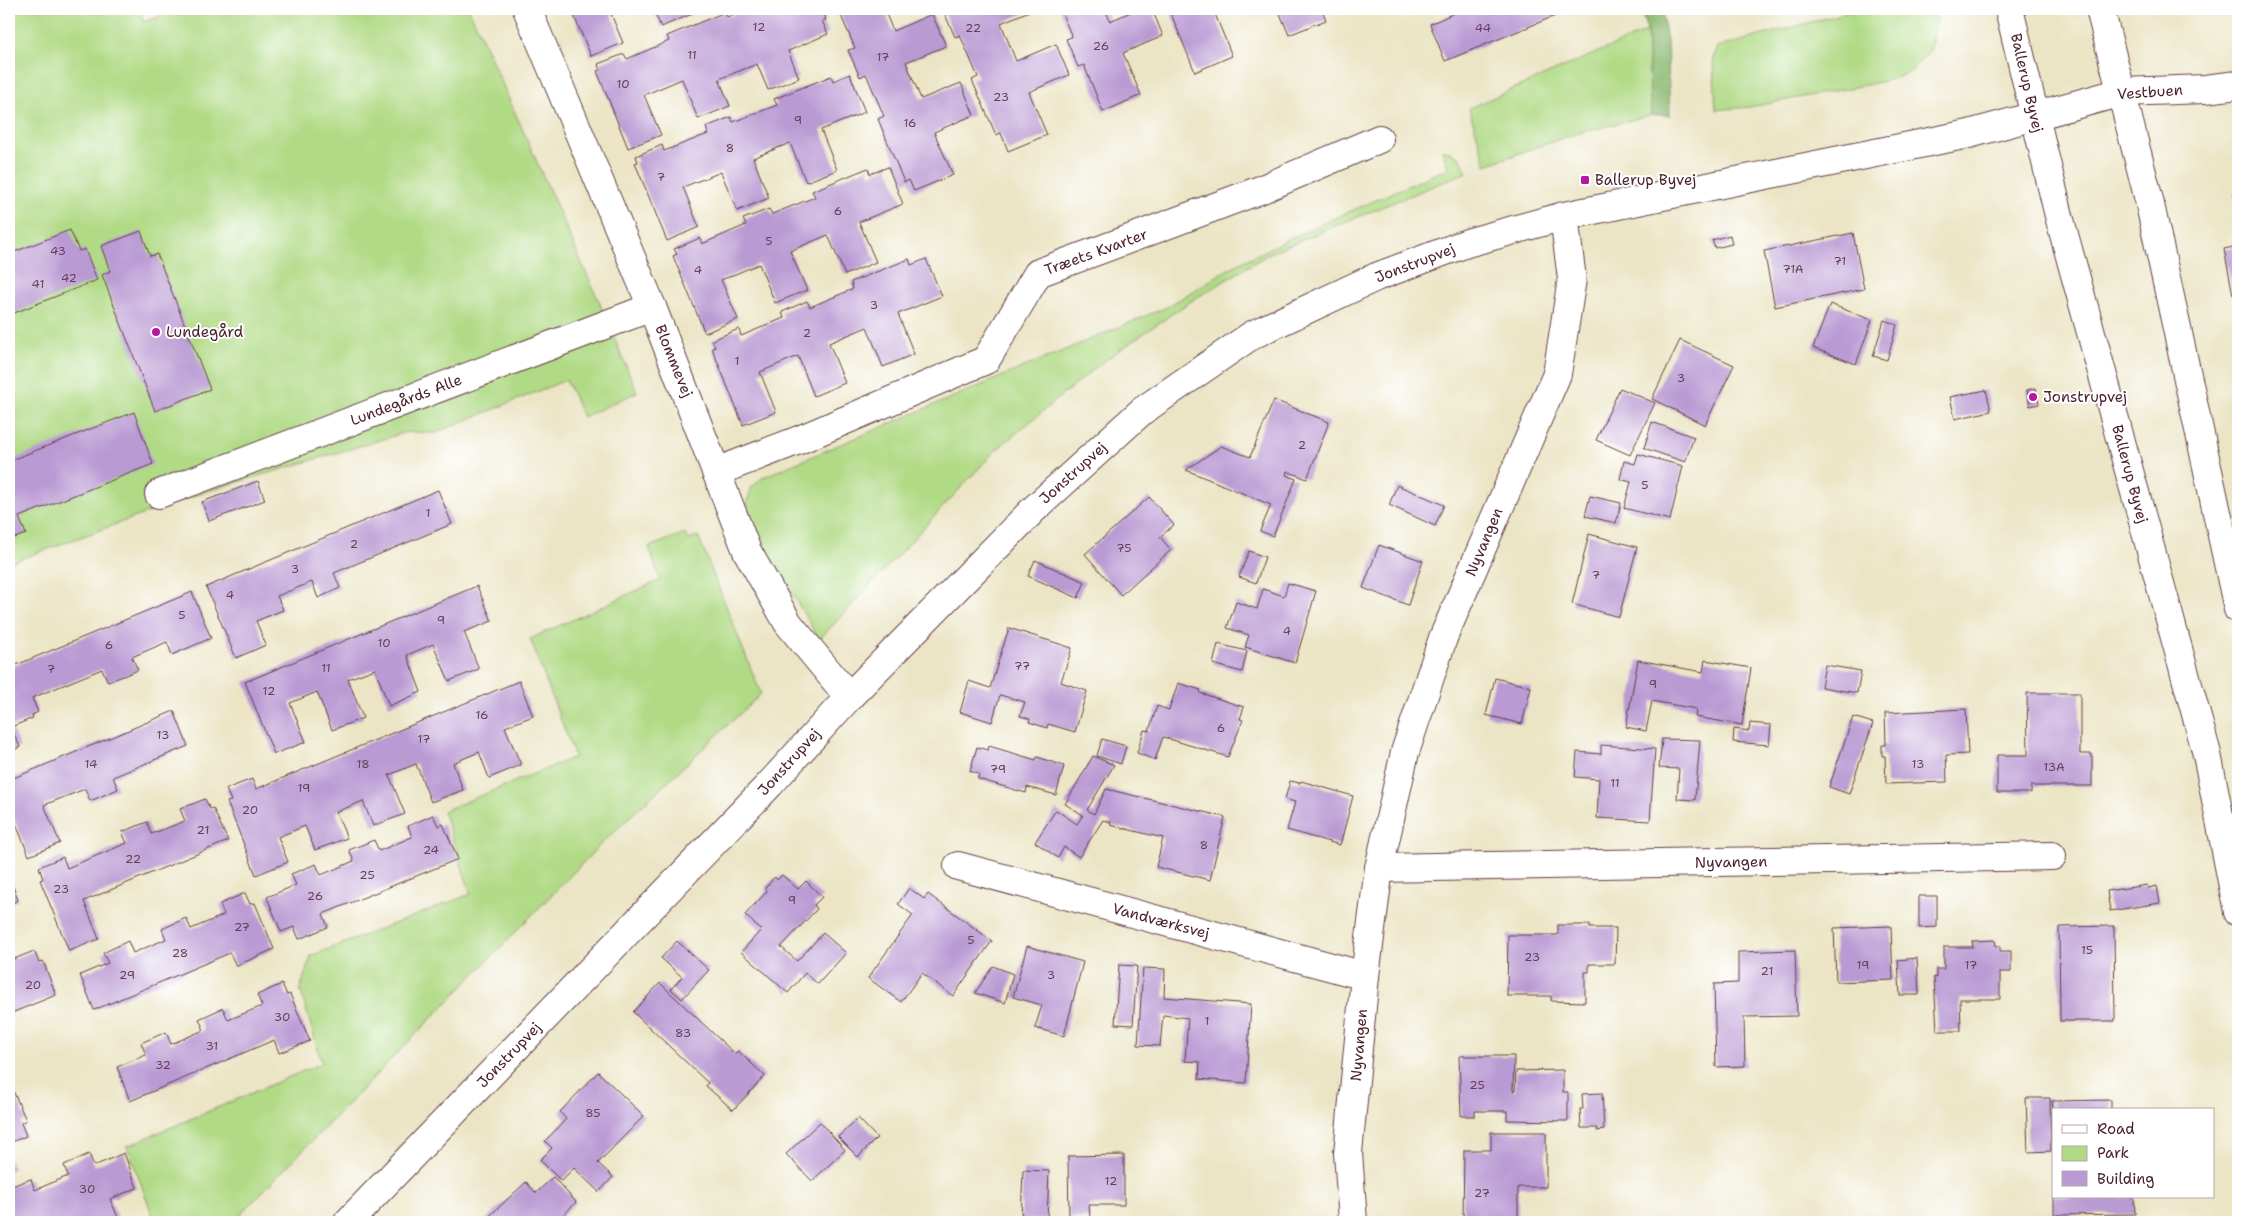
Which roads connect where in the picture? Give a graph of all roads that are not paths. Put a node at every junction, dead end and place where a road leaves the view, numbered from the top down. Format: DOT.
graph roads {
  1 [pos="526,9"];
  2 [pos="2009,9"];
  3 [pos="2100,9"];
  4 [pos="2238,85"];
  5 [pos="2122,92"];
  6 [pos="2034,115"];
  7 [pos="1379,139"];
  8 [pos="1564,216"];
  9 [pos="652,307"];
  10 [pos="716,472"];
  11 [pos="159,494"];
  12 [pos="2238,609"];
  13 [pos="849,696"];
  14 [pos="2052,856"];
  15 [pos="958,866"];
  16 [pos="1379,868"];
  17 [pos="2238,912"];
  18 [pos="1365,976"];
  19 [pos="348,1222"];
  20 [pos="1353,1222"];
  1 -- 9 [label="street, Blommevej"];
  2 -- 6 [label="street, Ballerup Byvej"];
  3 -- 5 [label="street"];
  4 -- 5 [label="street, Vestbuen"];
  5 -- 6 [label="street, Vestbuen"];
  5 -- 12 [label="street"];
  6 -- 8 [label="street, Jonstrupvej"];
  6 -- 17 [label="street, Ballerup Byvej"];
  7 -- 10 [label="street, Træets Kvarter"];
  8 -- 13 [label="street, Jonstrupvej"];
  8 -- 16 [label="street, Nyvangen"];
  9 -- 10 [label="street, Blommevej"];
  9 -- 11 [label="street, Lundegårds Alle"];
  10 -- 13 [label="street, Blommevej"];
  13 -- 19 [label="street, Jonstrupvej"];
  14 -- 16 [label="street, Nyvangen"];
  15 -- 18 [label="street, Vandværksvej"];
  16 -- 18 [label="street, Nyvangen"];
  18 -- 20 [label="street, Nyvangen"];
}
